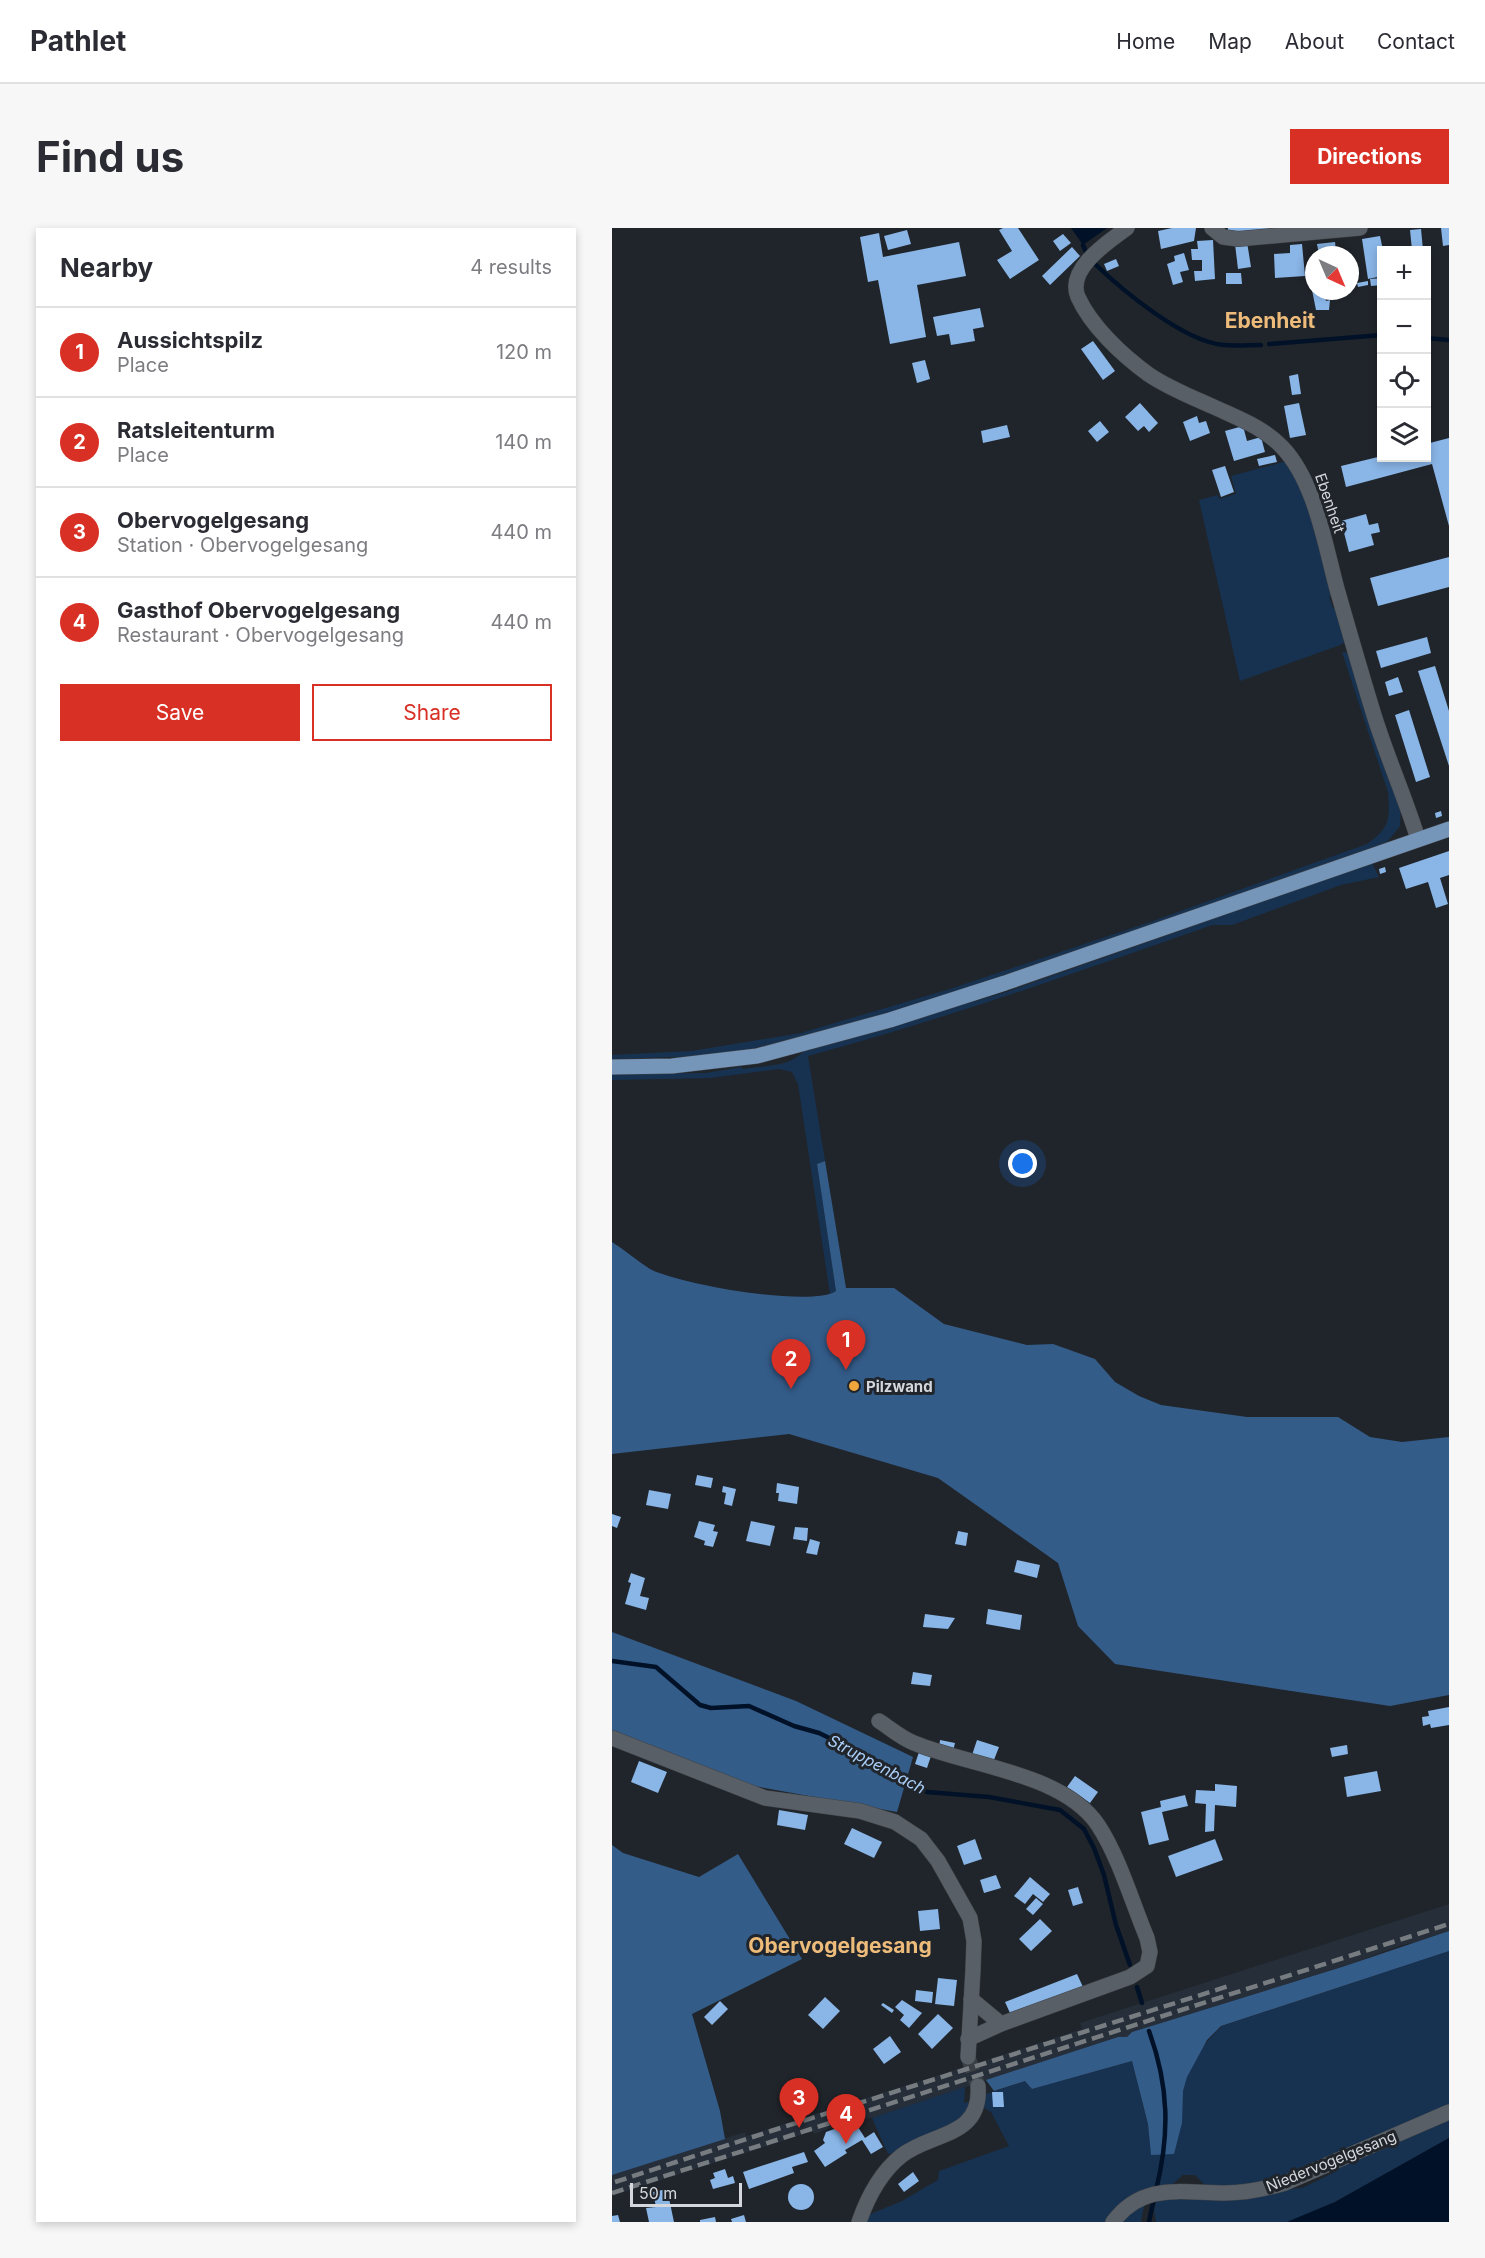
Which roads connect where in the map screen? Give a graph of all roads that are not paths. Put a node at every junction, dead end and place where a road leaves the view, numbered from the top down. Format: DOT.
graph roads {
  1 [pos="1127,228"];
  2 [pos="1212,228"];
  3 [pos="1360,228"];
  4 [pos="1449,829"];
  5 [pos="1419,839"];
  6 [pos="612,1066"];
  7 [pos="879,1721"];
  8 [pos="612,1738"];
  9 [pos="971,1999"];
  10 [pos="1001,2024"];
  11 [pos="968,2039"];
  12 [pos="968,2057"];
  13 [pos="978,2086"];
  14 [pos="1449,2112"];
  15 [pos="859,2222"];
  16 [pos="1113,2222"];
  1 -- 5 [label="street, Ebenheit"];
  2 -- 3 [label="street"];
  4 -- 5 [label="main road"];
  5 -- 6 [label="main road"];
  7 -- 10 [label="street"];
  8 -- 9 [label="street"];
  9 -- 10 [label="street"];
  9 -- 11 [label="street"];
  10 -- 11 [label="street"];
  11 -- 12 [label="street"];
  13 -- 15 [label="street"];
  14 -- 16 [label="street, Niedervogelgesang"];
}
